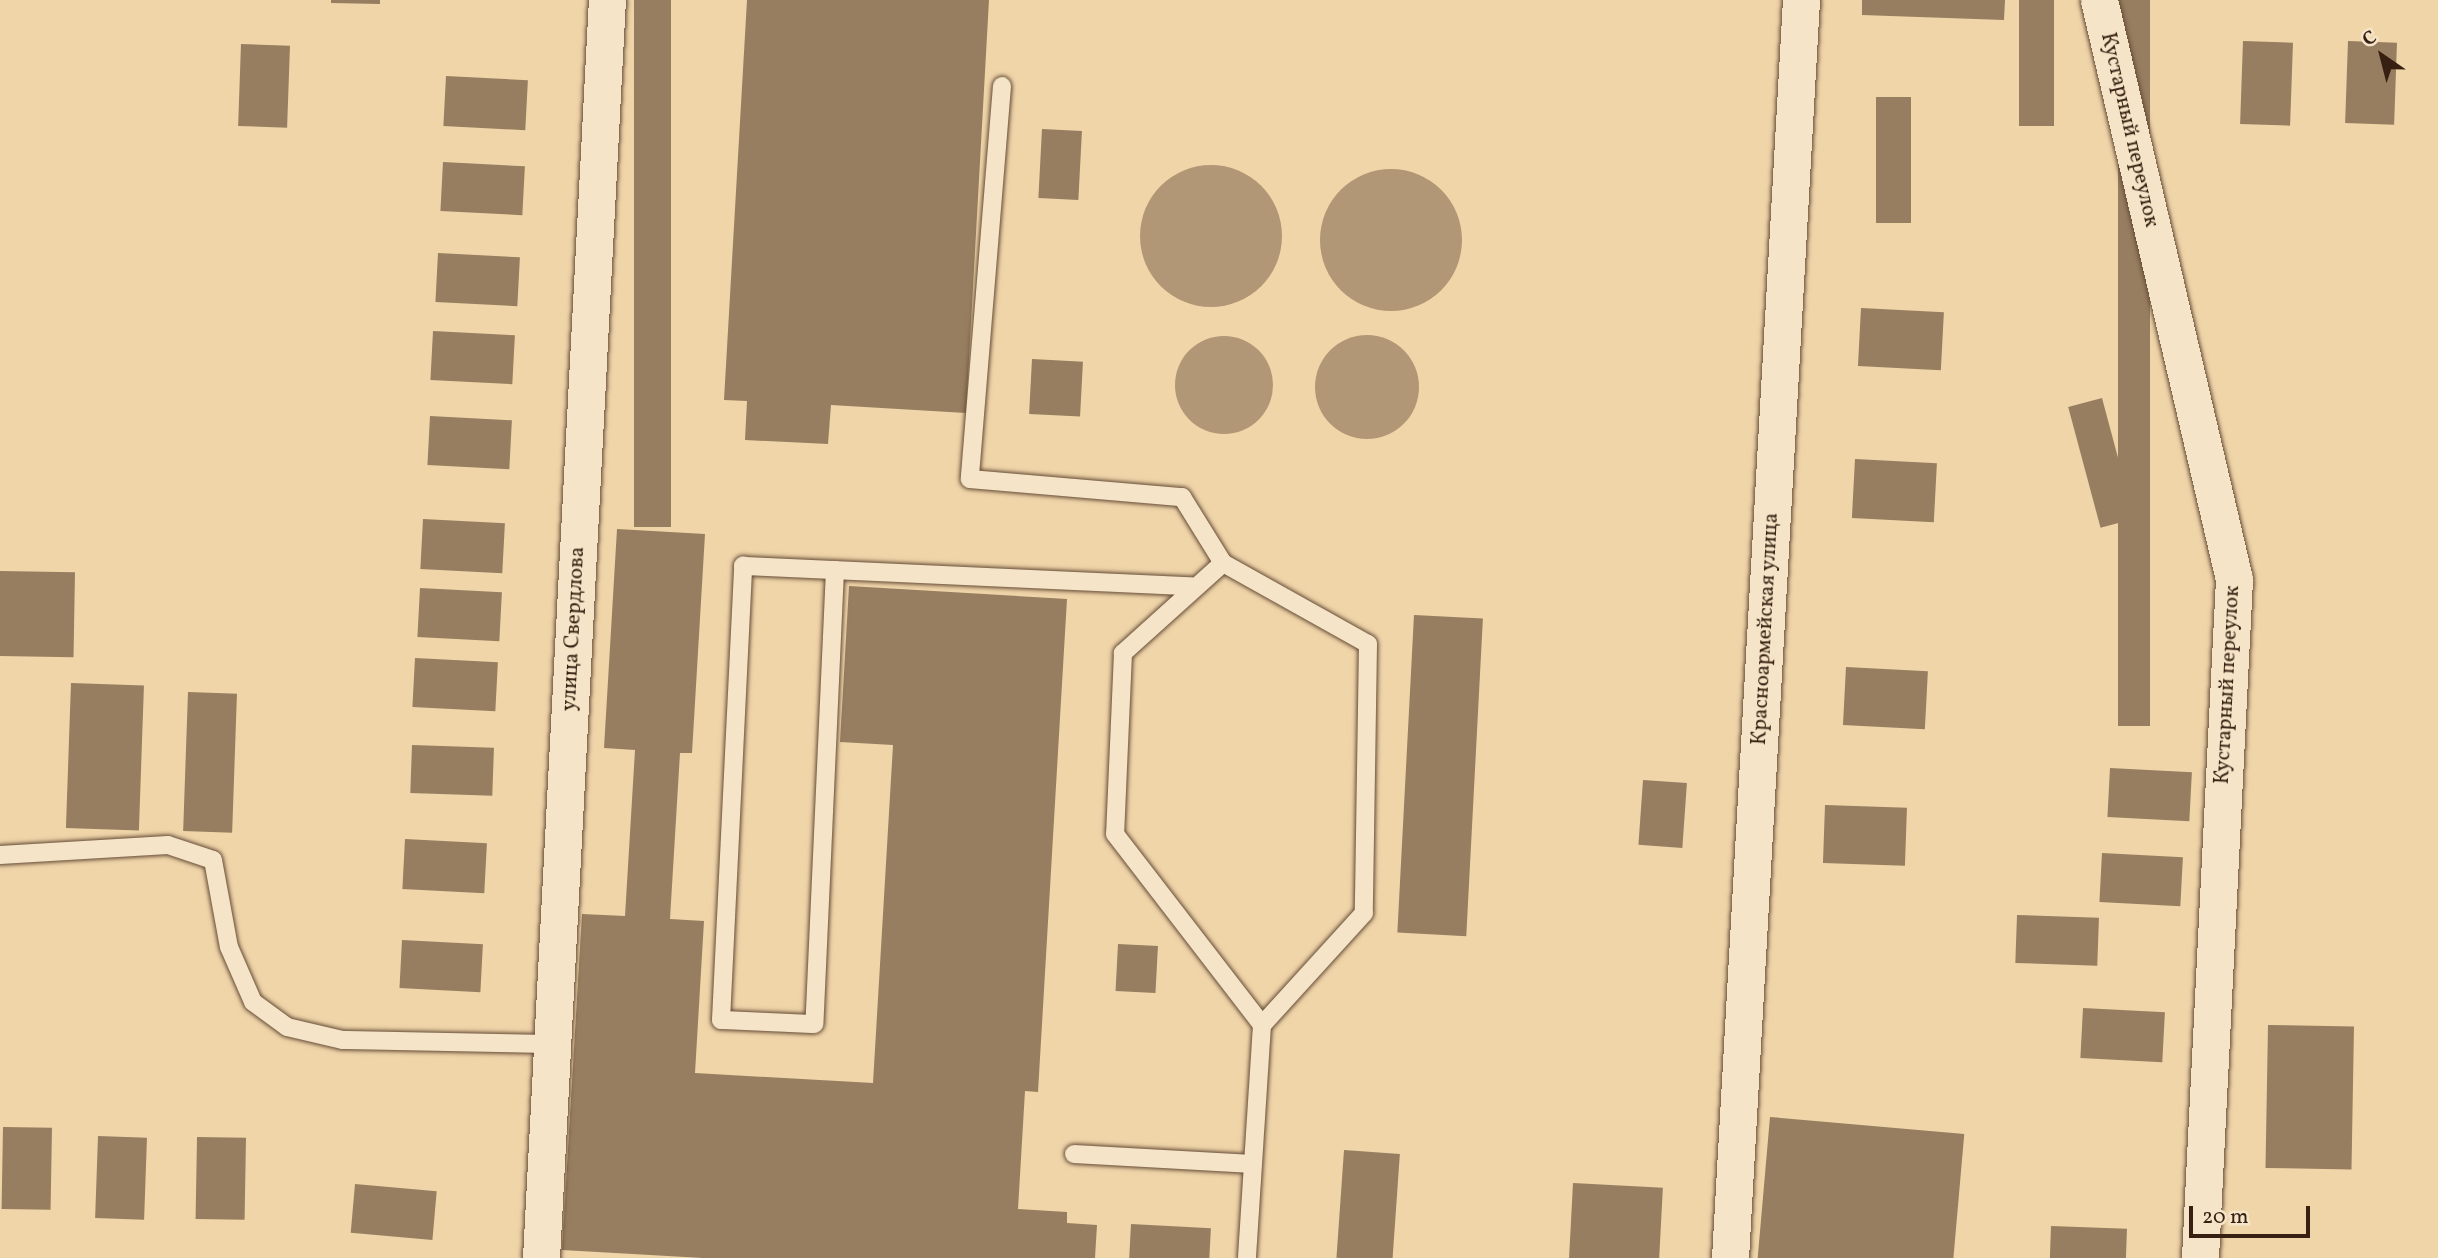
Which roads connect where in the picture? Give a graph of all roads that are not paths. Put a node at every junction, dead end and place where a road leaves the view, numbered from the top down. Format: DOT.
graph roads {
  1 [pos="607,0"];
  2 [pos="1801,0"];
  3 [pos="2099,0"];
  4 [pos="1002,86"];
  5 [pos="1223,563"];
  6 [pos="835,570"];
  7 [pos="1192,586"];
  8 [pos="0,855"];
  9 [pos="1262,1025"];
  10 [pos="552,1044"];
  11 [pos="1074,1154"];
  12 [pos="1253,1164"];
  13 [pos="541,1258"];
  14 [pos="1247,1258"];
  15 [pos="1730,1258"];
  16 [pos="2200,1258"];
  1 -- 10 [label="street, улица Свердлова"];
  2 -- 15 [label="street, Красноармейская улица"];
  3 -- 16 [label="street, Кустарный переулок"];
  4 -- 5 [label="lane"];
  5 -- 7 [label="lane"];
  5 -- 9 [label="lane"];
  6 -- 6 [label="lane"];
  6 -- 7 [label="lane"];
  7 -- 9 [label="lane"];
  8 -- 10 [label="lane"];
  9 -- 12 [label="lane"];
  10 -- 13 [label="street, улица Свердлова"];
  11 -- 12 [label="lane"];
  12 -- 14 [label="lane"];
}
